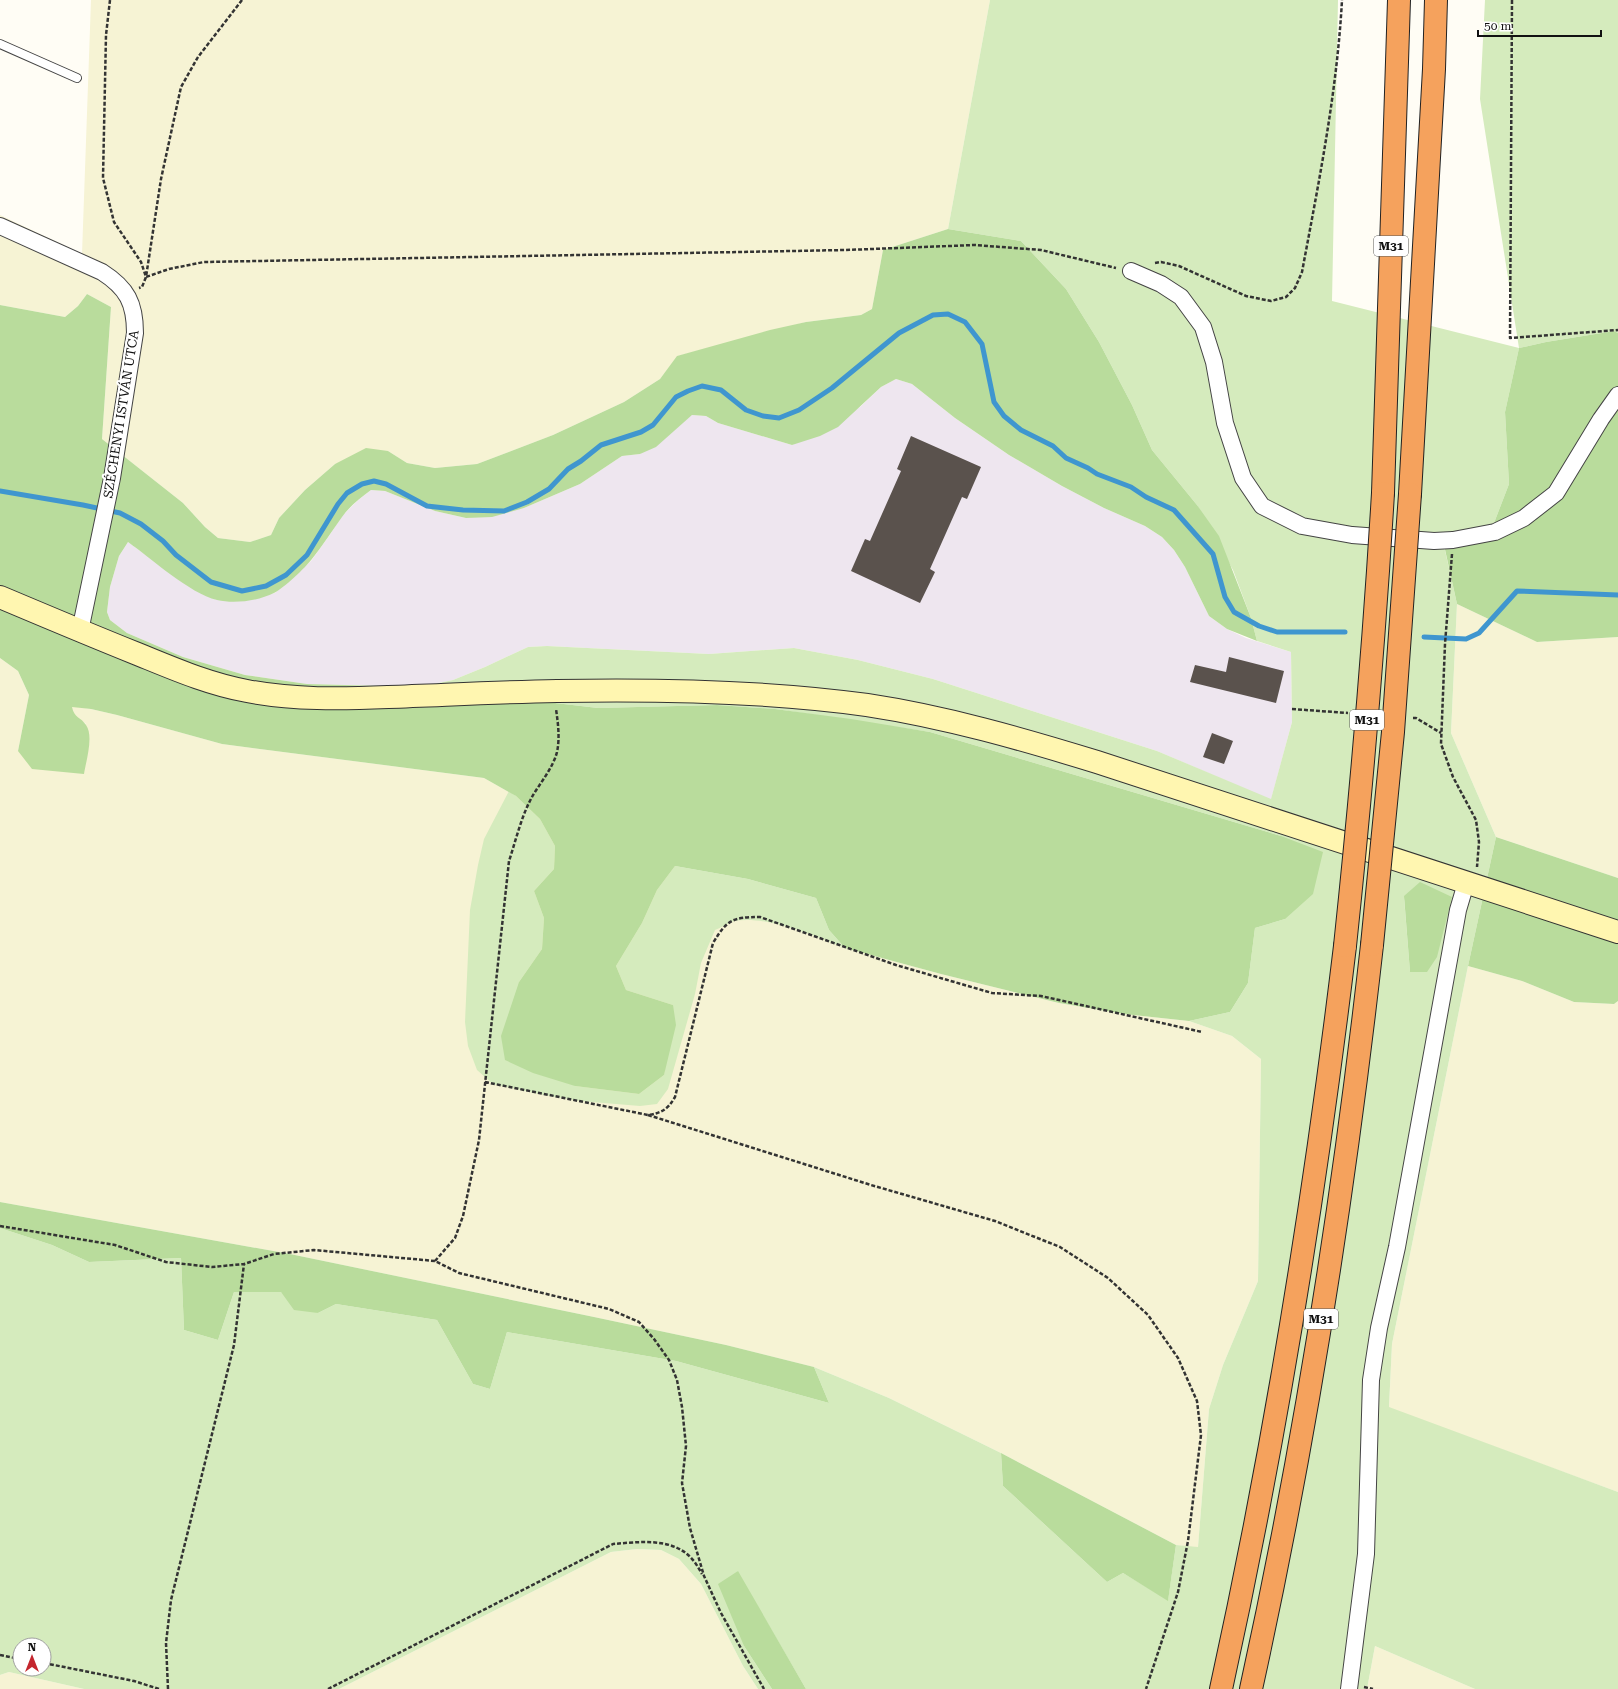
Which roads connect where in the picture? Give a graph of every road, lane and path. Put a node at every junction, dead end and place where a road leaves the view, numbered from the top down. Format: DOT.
graph roads {
  1 [pos="110,0"];
  2 [pos="242,0"];
  3 [pos="1342,0"];
  4 [pos="1399,0"];
  5 [pos="1436,0"];
  6 [pos="1512,0"];
  7 [pos="0,44"];
  8 [pos="77,78"];
  9 [pos="0,226"];
  10 [pos="1131,271"];
  11 [pos="146,277"];
  12 [pos="126,294"];
  13 [pos="1618,330"];
  14 [pos="1618,395"];
  15 [pos="1453,540"];
  16 [pos="0,597"];
  17 [pos="80,631"];
  18 [pos="554,691"];
  19 [pos="1470,884"];
  20 [pos="1618,932"];
  21 [pos="1202,1032"];
  22 [pos="485,1082"];
  23 [pos="648,1115"];
  24 [pos="0,1226"];
  25 [pos="435,1261"];
  26 [pos="244,1264"];
  27 [pos="704,1576"];
  28 [pos="0,1655"];
  29 [pos="12,1657"];
  30 [pos="52,1666"];
  31 [pos="159,1689"];
  32 [pos="168,1689"];
  33 [pos="328,1689"];
  34 [pos="764,1689"];
  35 [pos="1146,1689"];
  36 [pos="1222,1689"];
  37 [pos="1252,1689"];
  38 [pos="1349,1689"];
  1 -- 11 [label="path"];
  2 -- 11 [label="path"];
  3 -- 10 [label="path"];
  4 -- 36 [label="highway, M31, bridge"];
  5 -- 37 [label="highway, M31, bridge"];
  6 -- 13 [label="path"];
  7 -- 8 [label="lane"];
  9 -- 12 [label="street, SZÉCHENYI ISTVÁN UTCA"];
  10 -- 11 [label="path"];
  10 -- 15 [label="street"];
  11 -- 12 [label="path"];
  12 -- 17 [label="street, SZÉCHENYI ISTVÁN UTCA"];
  14 -- 15 [label="street"];
  15 -- 19 [label="path"];
  16 -- 17 [label="main road"];
  17 -- 18 [label="main road"];
  18 -- 19 [label="main road"];
  18 -- 22 [label="path"];
  19 -- 20 [label="main road"];
  19 -- 38 [label="street"];
  21 -- 23 [label="path"];
  22 -- 23 [label="path"];
  22 -- 25 [label="path"];
  23 -- 35 [label="path"];
  24 -- 26 [label="path"];
  25 -- 26 [label="path"];
  25 -- 27 [label="path"];
  26 -- 32 [label="path"];
  27 -- 33 [label="path"];
  27 -- 34 [label="path"];
  28 -- 29 [label="path"];
  30 -- 31 [label="path"];
}
